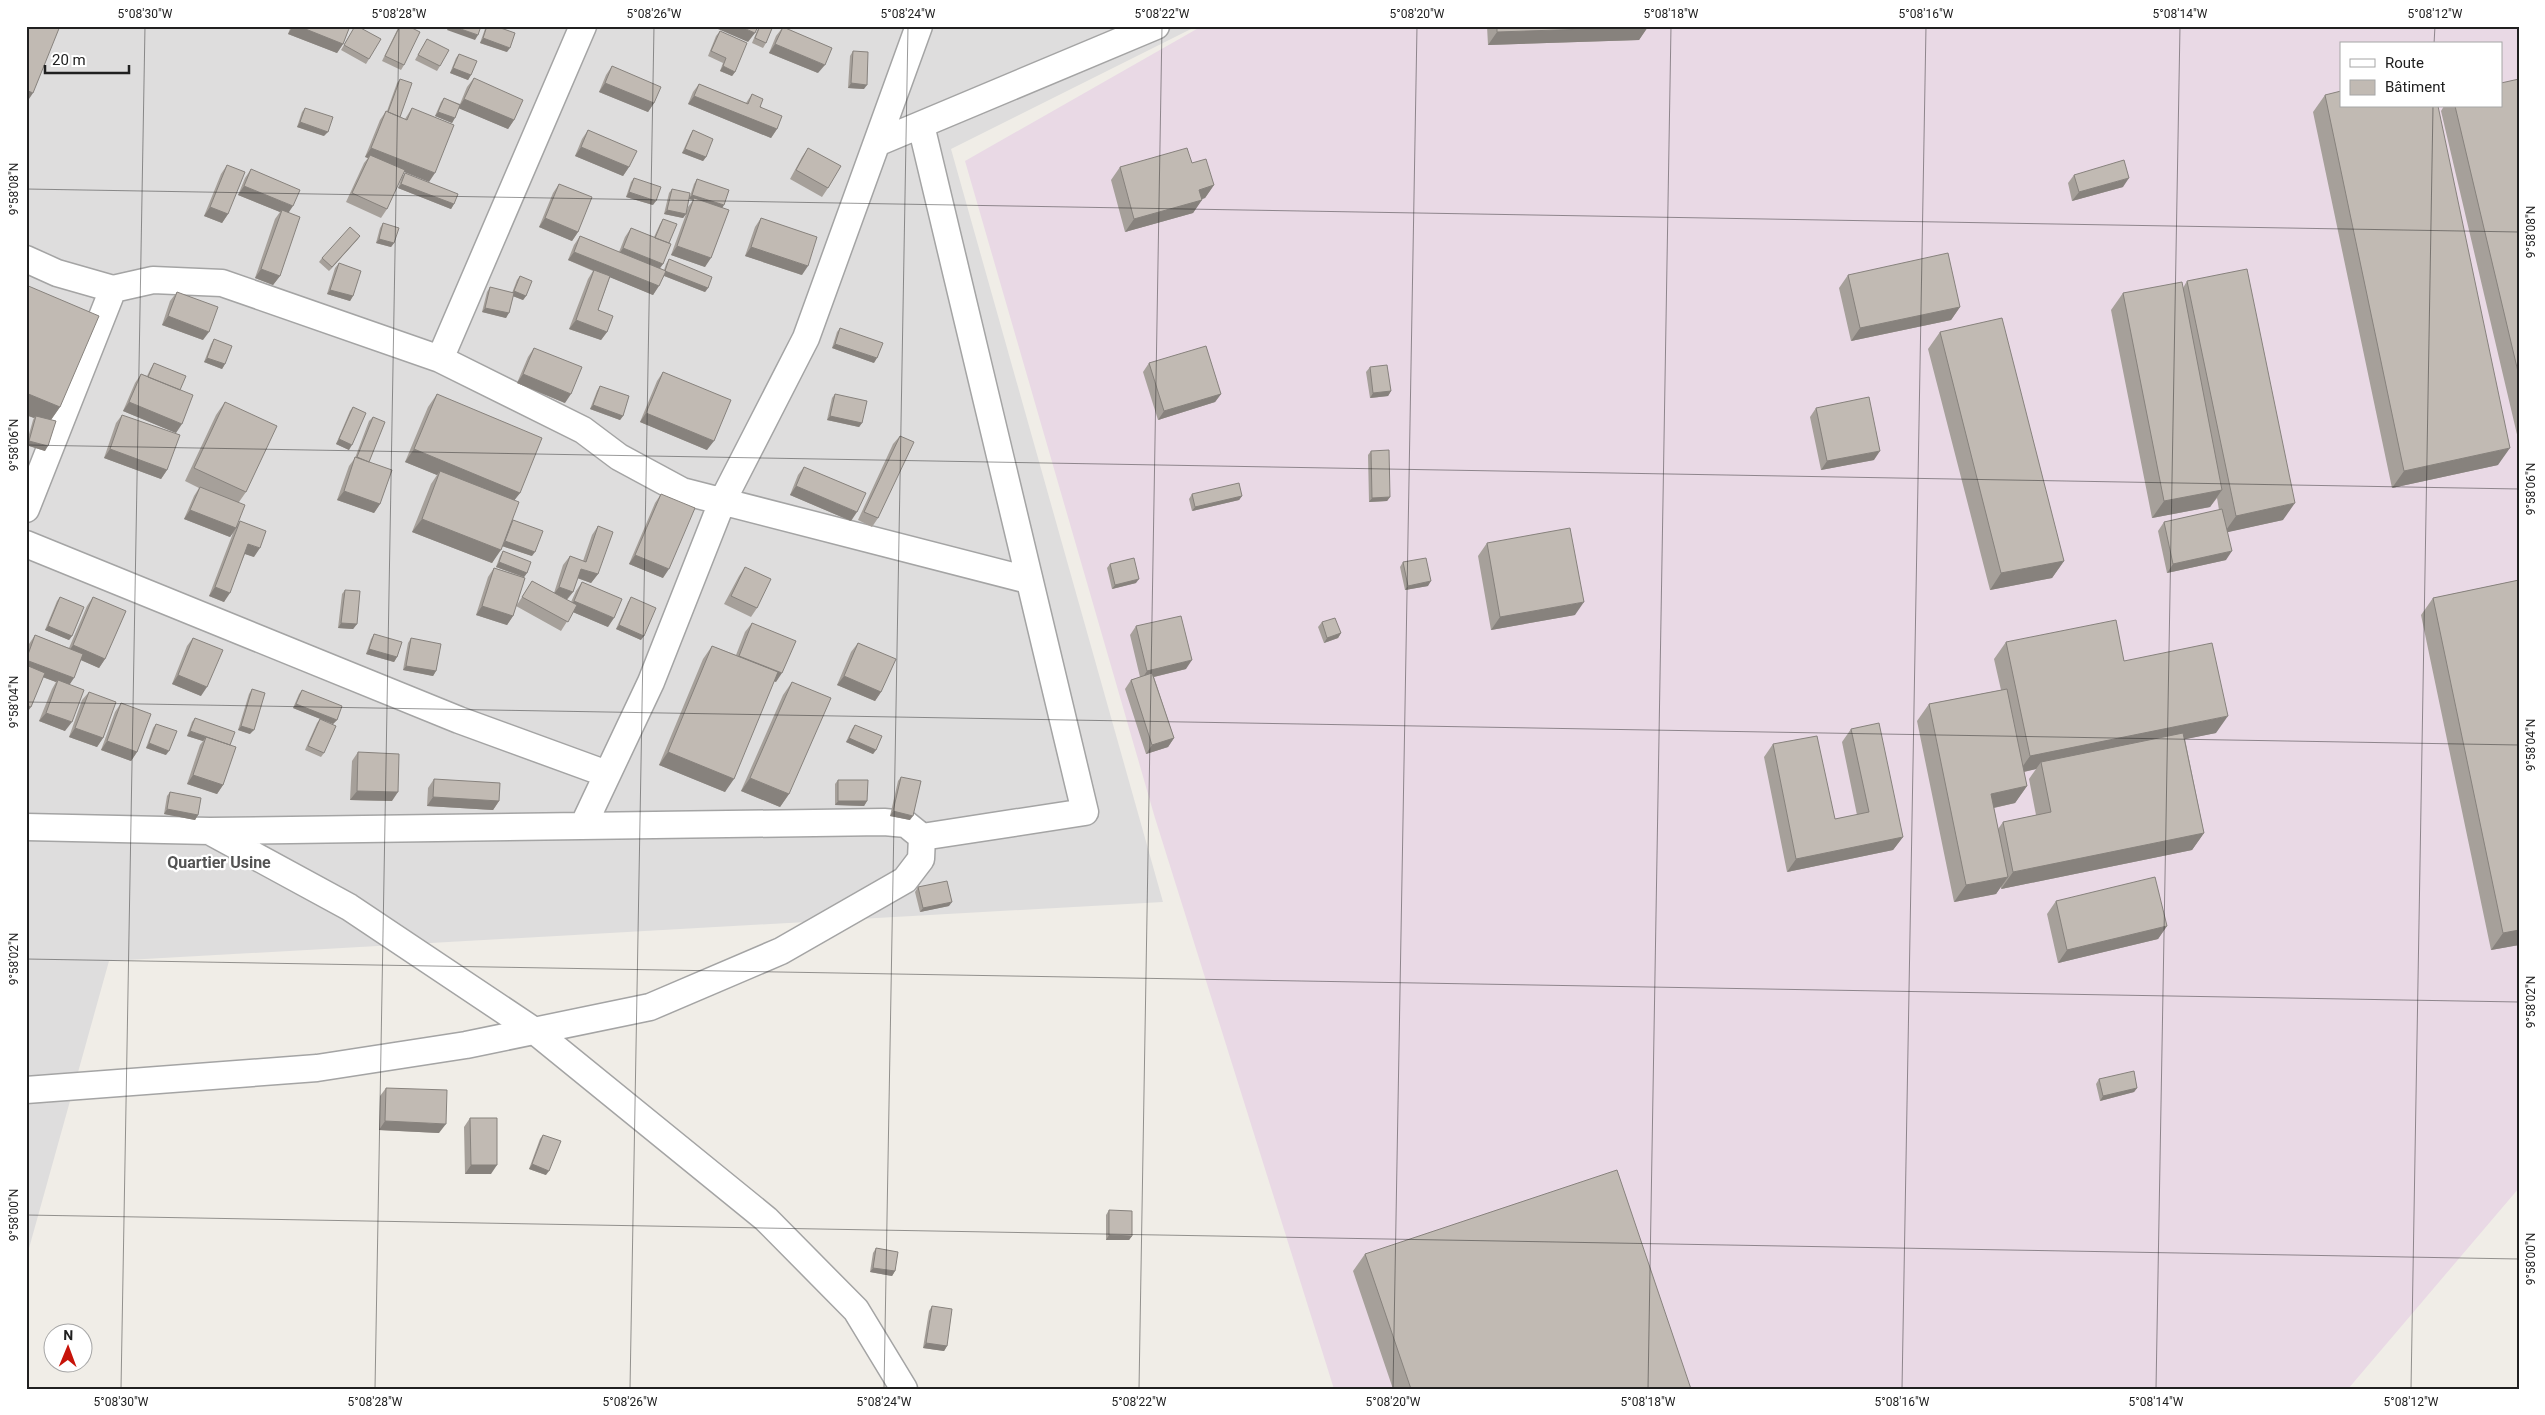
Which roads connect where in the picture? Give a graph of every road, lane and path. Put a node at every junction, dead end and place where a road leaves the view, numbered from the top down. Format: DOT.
graph roads {
  1 [pos="583,26"];
  2 [pos="919,26"];
  3 [pos="1156,26"];
  4 [pos="921,125"];
  5 [pos="877,143"];
  6 [pos="26,259"];
  7 [pos="112,289"];
  8 [pos="440,359"];
  9 [pos="722,502"];
  10 [pos="26,508"];
  11 [pos="26,544"];
  12 [pos="1028,580"];
  13 [pos="607,774"];
  14 [pos="583,826"];
  15 [pos="26,827"];
  16 [pos="210,831"];
  17 [pos="922,837"];
  18 [pos="536,1032"];
  19 [pos="26,1090"];
  20 [pos="904,1388"];
  1 -- 8 [label="street"];
  2 -- 5 [label="street"];
  3 -- 4 [label="street"];
  4 -- 5 [label="street"];
  4 -- 12 [label="street"];
  5 -- 9 [label="street"];
  6 -- 7 [label="street"];
  7 -- 8 [label="street"];
  7 -- 10 [label="street"];
  8 -- 9 [label="street"];
  9 -- 12 [label="street"];
  9 -- 13 [label="street"];
  11 -- 13 [label="street"];
  12 -- 17 [label="street"];
  13 -- 14 [label="street"];
  14 -- 16 [label="street"];
  14 -- 17 [label="street"];
  15 -- 16 [label="street"];
  16 -- 18 [label="street"];
  17 -- 18 [label="street"];
  18 -- 19 [label="street"];
  18 -- 20 [label="street"];
}
